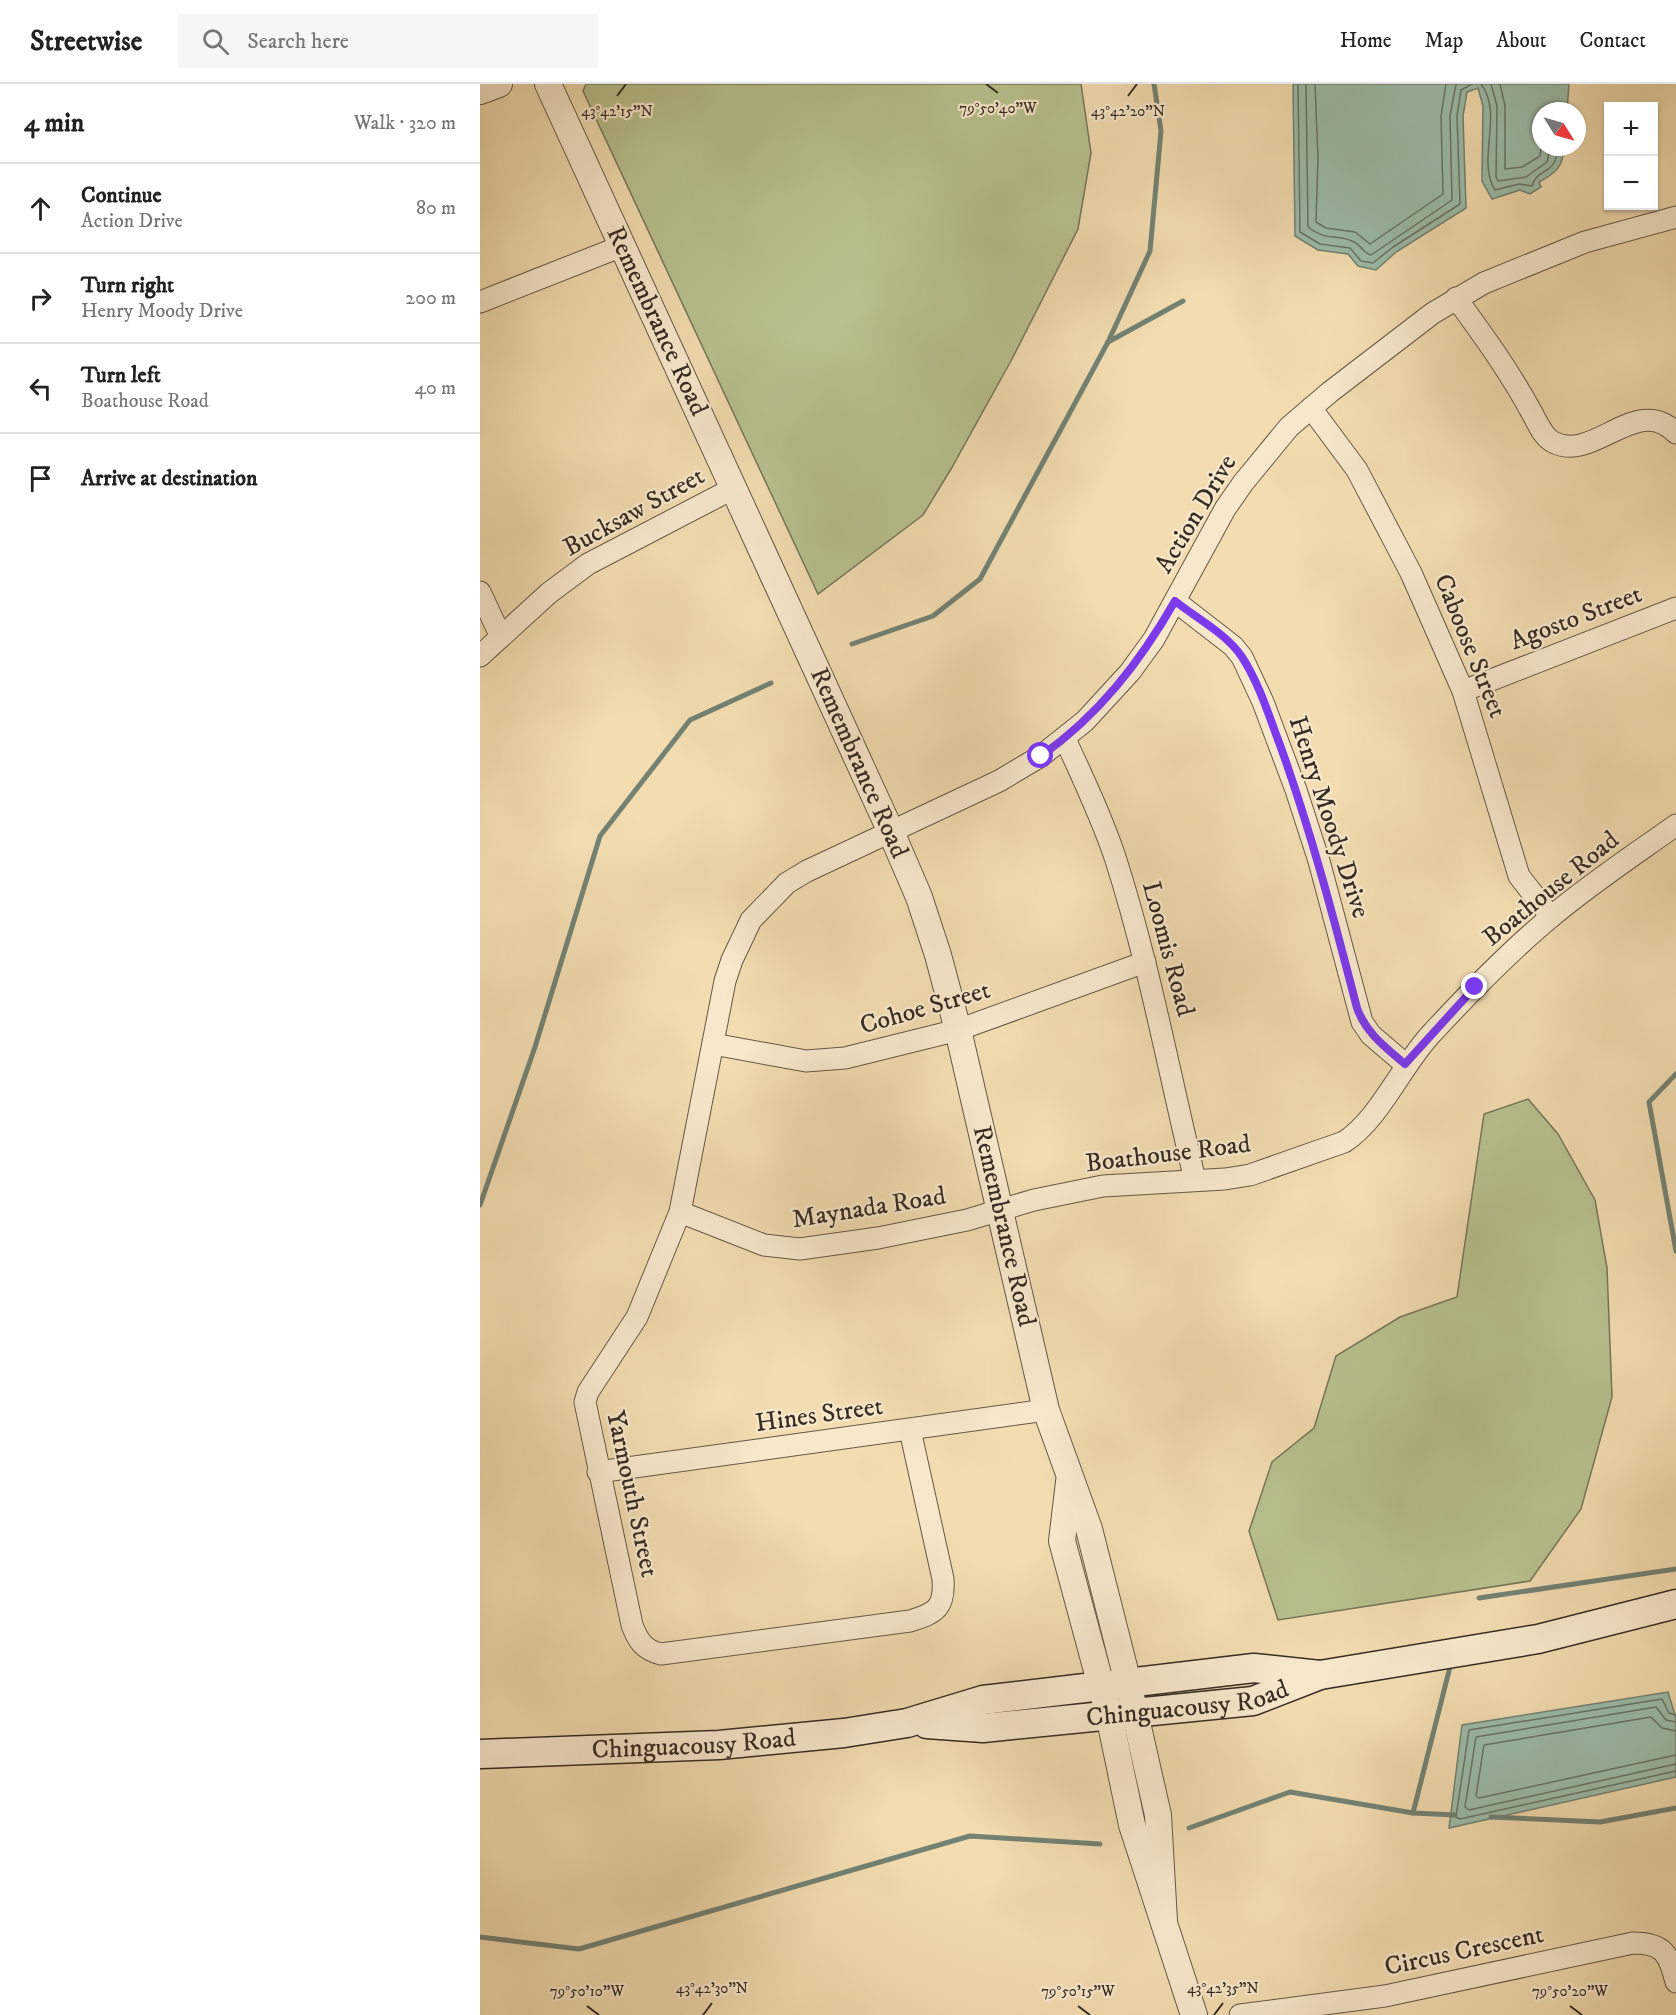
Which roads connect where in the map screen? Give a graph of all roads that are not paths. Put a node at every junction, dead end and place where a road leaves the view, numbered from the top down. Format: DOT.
graph roads {
  1 [pos="499,84"];
  2 [pos="548,84"];
  3 [pos="480,92"];
  4 [pos="1676,217"];
  5 [pos="622,246"];
  6 [pos="1456,298"];
  7 [pos="480,302"];
  8 [pos="1311,408"];
  9 [pos="1676,433"];
  10 [pos="734,488"];
  11 [pos="480,592"];
  12 [pos="1175,601"];
  13 [pos="1676,608"];
  14 [pos="500,635"];
  15 [pos="480,656"];
  16 [pos="1463,691"];
  17 [pos="1065,739"];
  18 [pos="1676,825"];
  19 [pos="891,832"];
  20 [pos="1551,917"];
  21 [pos="1145,962"];
  22 [pos="958,1030"];
  23 [pos="713,1044"];
  24 [pos="1405,1064"];
  25 [pos="1195,1180"];
  26 [pos="1000,1210"];
  27 [pos="680,1212"];
  28 [pos="1046,1410"];
  29 [pos="910,1430"];
  30 [pos="598,1472"];
  31 [pos="1069,1478"];
  32 [pos="1676,1604"];
  33 [pos="1320,1675"];
  34 [pos="1128,1683"];
  35 [pos="1100,1687"];
  36 [pos="1122,1714"];
  37 [pos="907,1723"];
  38 [pos="480,1754"];
  39 [pos="1676,1982"];
  40 [pos="1194,2015"];
  41 [pos="1240,2015"];
  1 -- 3 [label="street"];
  2 -- 5 [label="street, Remembrance Road"];
  4 -- 6 [label="street, Action Drive"];
  5 -- 7 [label="street"];
  5 -- 10 [label="street, Remembrance Road"];
  6 -- 8 [label="street, Action Drive"];
  6 -- 9 [label="street"];
  8 -- 12 [label="street, Action Drive"];
  8 -- 16 [label="street, Caboose Street"];
  10 -- 14 [label="street, Bucksaw Street"];
  10 -- 19 [label="street, Remembrance Road"];
  11 -- 14 [label="street"];
  12 -- 17 [label="street, Action Drive"];
  12 -- 24 [label="street, Henry Moody Drive"];
  13 -- 16 [label="street, Agosto Street"];
  14 -- 15 [label="street, Bucksaw Street"];
  16 -- 20 [label="street, Caboose Street"];
  17 -- 19 [label="street, Action Drive"];
  17 -- 21 [label="street, Loomis Road"];
  18 -- 20 [label="street, Boathouse Road"];
  19 -- 22 [label="street, Remembrance Road"];
  19 -- 23 [label="street, Yarmouth Street"];
  20 -- 24 [label="street, Boathouse Road"];
  21 -- 22 [label="street, Cohoe Street"];
  21 -- 25 [label="street, Loomis Road"];
  22 -- 23 [label="street, Cohoe Street"];
  22 -- 26 [label="street, Remembrance Road"];
  23 -- 27 [label="street, Yarmouth Street"];
  24 -- 25 [label="street, Boathouse Road"];
  25 -- 26 [label="street, Boathouse Road"];
  26 -- 27 [label="street, Maynada Road"];
  26 -- 28 [label="street, Remembrance Road"];
  27 -- 30 [label="street, Yarmouth Street"];
  28 -- 29 [label="street, Hines Street"];
  28 -- 31 [label="street, Remembrance Road"];
  29 -- 30 [label="street, Hines Street"];
  29 -- 30 [label="street, Yarmouth Street"];
  31 -- 34 [label="street, Remembrance Road"];
  31 -- 35 [label="street, Remembrance Road"];
  32 -- 33 [label="main road, Chinguacousy Road"];
  33 -- 34 [label="main road, Chinguacousy Road"];
  33 -- 36 [label="main road, Chinguacousy Road"];
  34 -- 35 [label="main road, Chinguacousy Road"];
  34 -- 36 [label="street, Remembrance Road"];
  35 -- 36 [label="street, Remembrance Road"];
  35 -- 37 [label="main road, Chinguacousy Road"];
  36 -- 37 [label="main road, Chinguacousy Road"];
  36 -- 40 [label="street, Remembrance Road"];
  37 -- 38 [label="main road, Chinguacousy Road"];
  39 -- 41 [label="street, Circus Crescent"];
}
